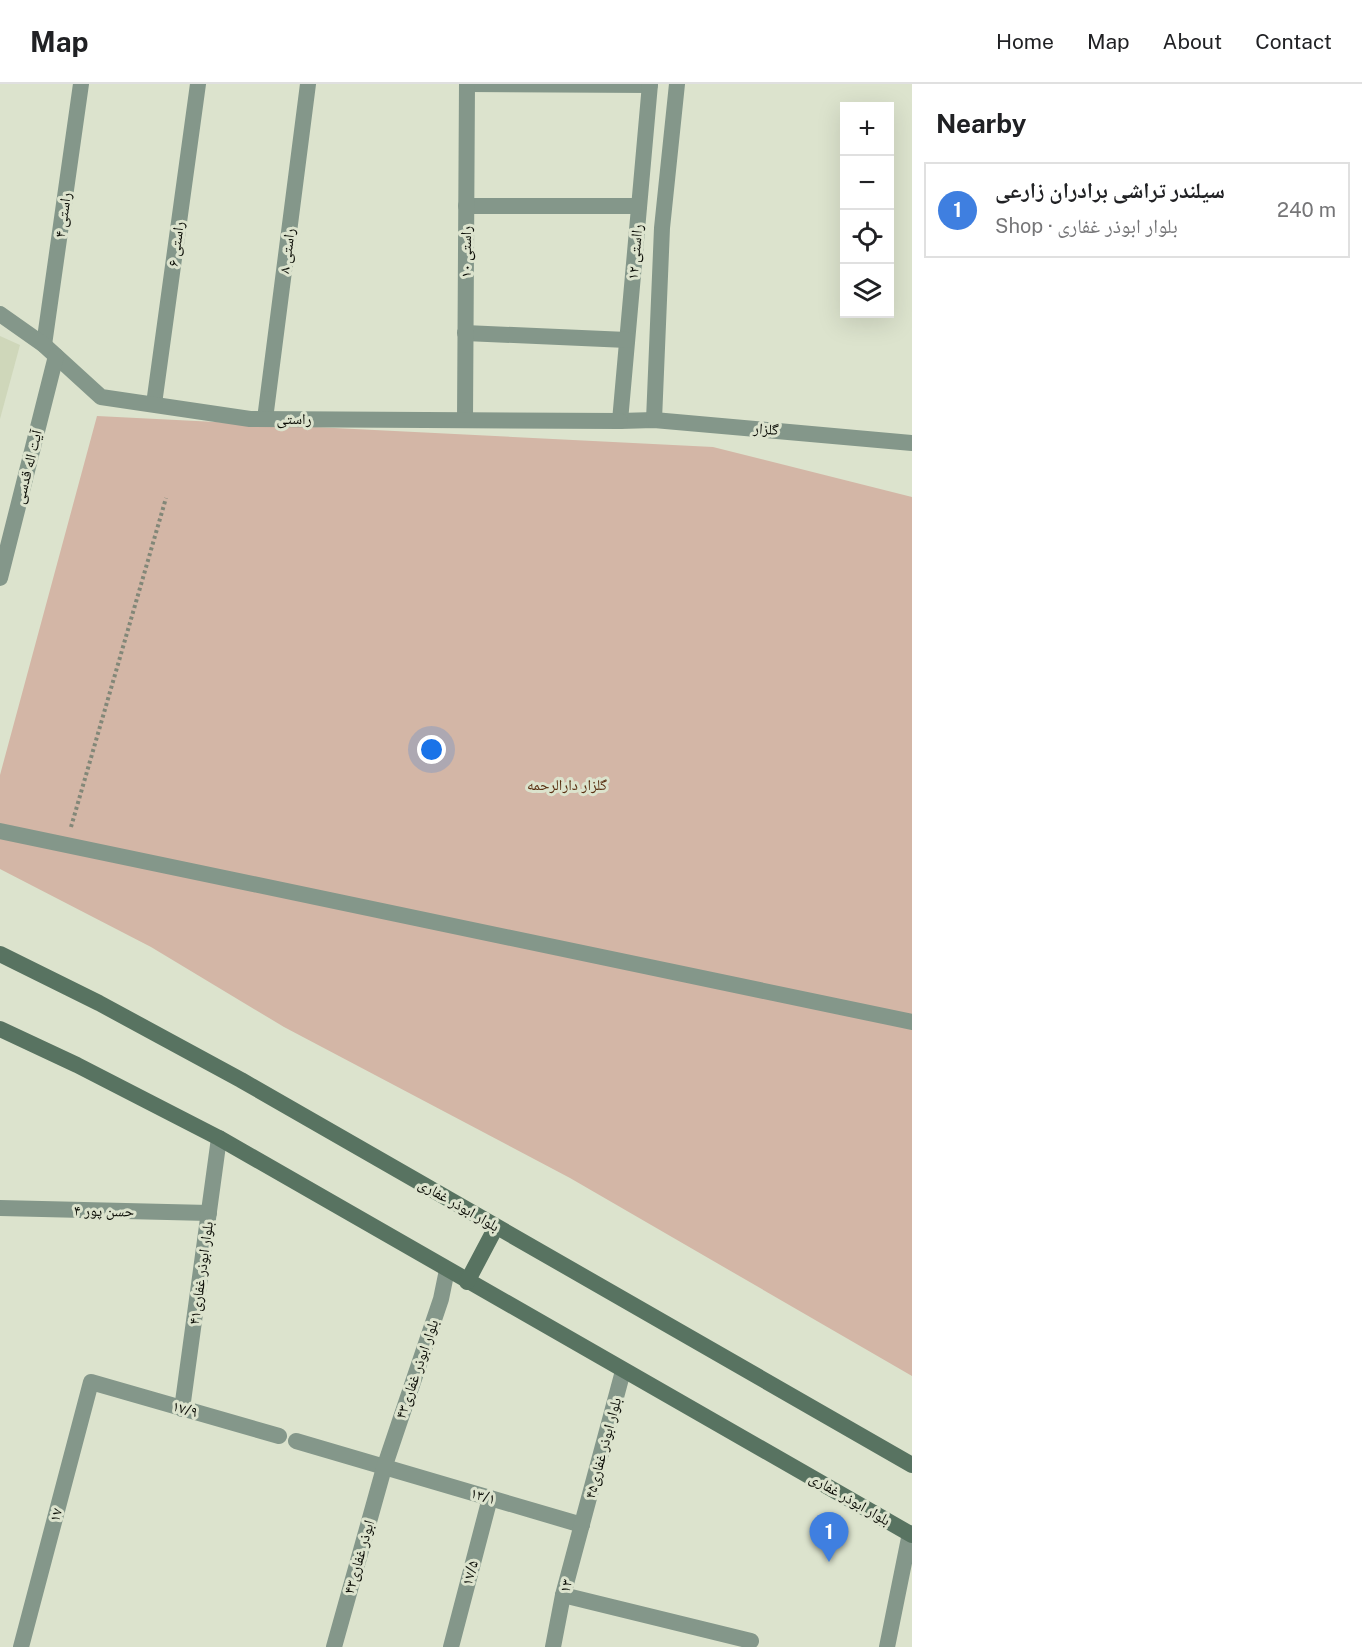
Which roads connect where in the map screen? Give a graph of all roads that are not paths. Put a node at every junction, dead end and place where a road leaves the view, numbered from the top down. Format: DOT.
graph roads {
  1 [pos="81,84"];
  2 [pos="198,84"];
  3 [pos="309,84"];
  4 [pos="467,84"];
  5 [pos="650,84"];
  6 [pos="677,84"];
  7 [pos="466,206"];
  8 [pos="639,206"];
  9 [pos="0,314"];
  10 [pos="465,333"];
  11 [pos="627,340"];
  12 [pos="50,351"];
  13 [pos="154,404"];
  14 [pos="265,419"];
  15 [pos="465,420"];
  16 [pos="654,420"];
  17 [pos="620,421"];
  18 [pos="912,443"];
  19 [pos="0,578"];
  20 [pos="0,831"];
  21 [pos="0,954"];
  22 [pos="912,1022"];
  23 [pos="0,1029"];
  24 [pos="219,1138"];
  25 [pos="0,1208"];
  26 [pos="209,1213"];
  27 [pos="496,1227"];
  28 [pos="447,1270"];
  29 [pos="467,1282"];
  30 [pos="623,1371"];
  31 [pos="91,1382"];
  32 [pos="182,1409"];
  33 [pos="279,1436"];
  34 [pos="296,1441"];
  35 [pos="912,1465"];
  36 [pos="384,1468"];
  37 [pos="490,1498"];
  38 [pos="582,1525"];
  39 [pos="911,1534"];
  40 [pos="563,1594"];
  41 [pos="751,1641"];
  42 [pos="21,1647"];
  43 [pos="334,1647"];
  44 [pos="451,1647"];
  45 [pos="553,1647"];
  46 [pos="887,1647"];
  1 -- 12 [label="street, راستی ۴"];
  2 -- 13 [label="street, راستی ۶"];
  3 -- 14 [label="street, راستی ۸"];
  4 -- 5 [label="street"];
  4 -- 7 [label="street, راستی ۱۰"];
  5 -- 8 [label="street, ۱۲ رااستی"];
  6 -- 16 [label="street, ۱۲ رااستی"];
  7 -- 8 [label="street"];
  7 -- 10 [label="street, راستی ۱۰"];
  8 -- 11 [label="street, ۱۲ رااستی"];
  9 -- 12 [label="street, راستی"];
  10 -- 11 [label="street"];
  10 -- 15 [label="street, راستی ۱۰"];
  11 -- 17 [label="street, ۱۲ رااستی"];
  12 -- 13 [label="street, راستی"];
  12 -- 19 [label="street, آیت اله قدسی"];
  13 -- 14 [label="street, راستی"];
  14 -- 15 [label="street, راستی"];
  15 -- 17 [label="street, راستی"];
  16 -- 17 [label="street, گلزار"];
  16 -- 18 [label="street, گلزار"];
  20 -- 22 [label="street"];
  21 -- 27 [label="main road, بلوار ابوذر غفاری"];
  23 -- 24 [label="main road, بلوار ابوذر غفاری"];
  24 -- 26 [label="street, بلوار ابوذر غفاری۴۱"];
  24 -- 28 [label="main road, بلوار ابوذر غفاری"];
  25 -- 26 [label="street, ۴ حسن پور"];
  26 -- 32 [label="street, بلوار ابوذر غفاری۴۱"];
  27 -- 29 [label="main road"];
  27 -- 35 [label="main road, بلوار ابوذر غفاری"];
  28 -- 29 [label="main road, بلوار ابوذر غفاری"];
  28 -- 36 [label="street, بلوار ابوذر غفاری۴۳"];
  29 -- 30 [label="main road, بلوار ابوذر غفاری"];
  30 -- 38 [label="street, بلوار ابوذر غفاری۴۵"];
  30 -- 39 [label="main road, بلوار ابوذر غفاری"];
  31 -- 32 [label="street, ۱۷/۹"];
  31 -- 42 [label="street, ۱۷"];
  32 -- 33 [label="street, ۱۷/۹"];
  34 -- 36 [label="street"];
  36 -- 37 [label="street, ۱۳/۱"];
  36 -- 43 [label="street, ۴۳ابوذر غفاری"];
  37 -- 38 [label="street, ۱۳/۱"];
  37 -- 44 [label="street, ۱۷/۵"];
  38 -- 40 [label="street, ۱۳"];
  39 -- 46 [label="street"];
  40 -- 41 [label="street"];
  40 -- 45 [label="street, ۱۳"];
}
